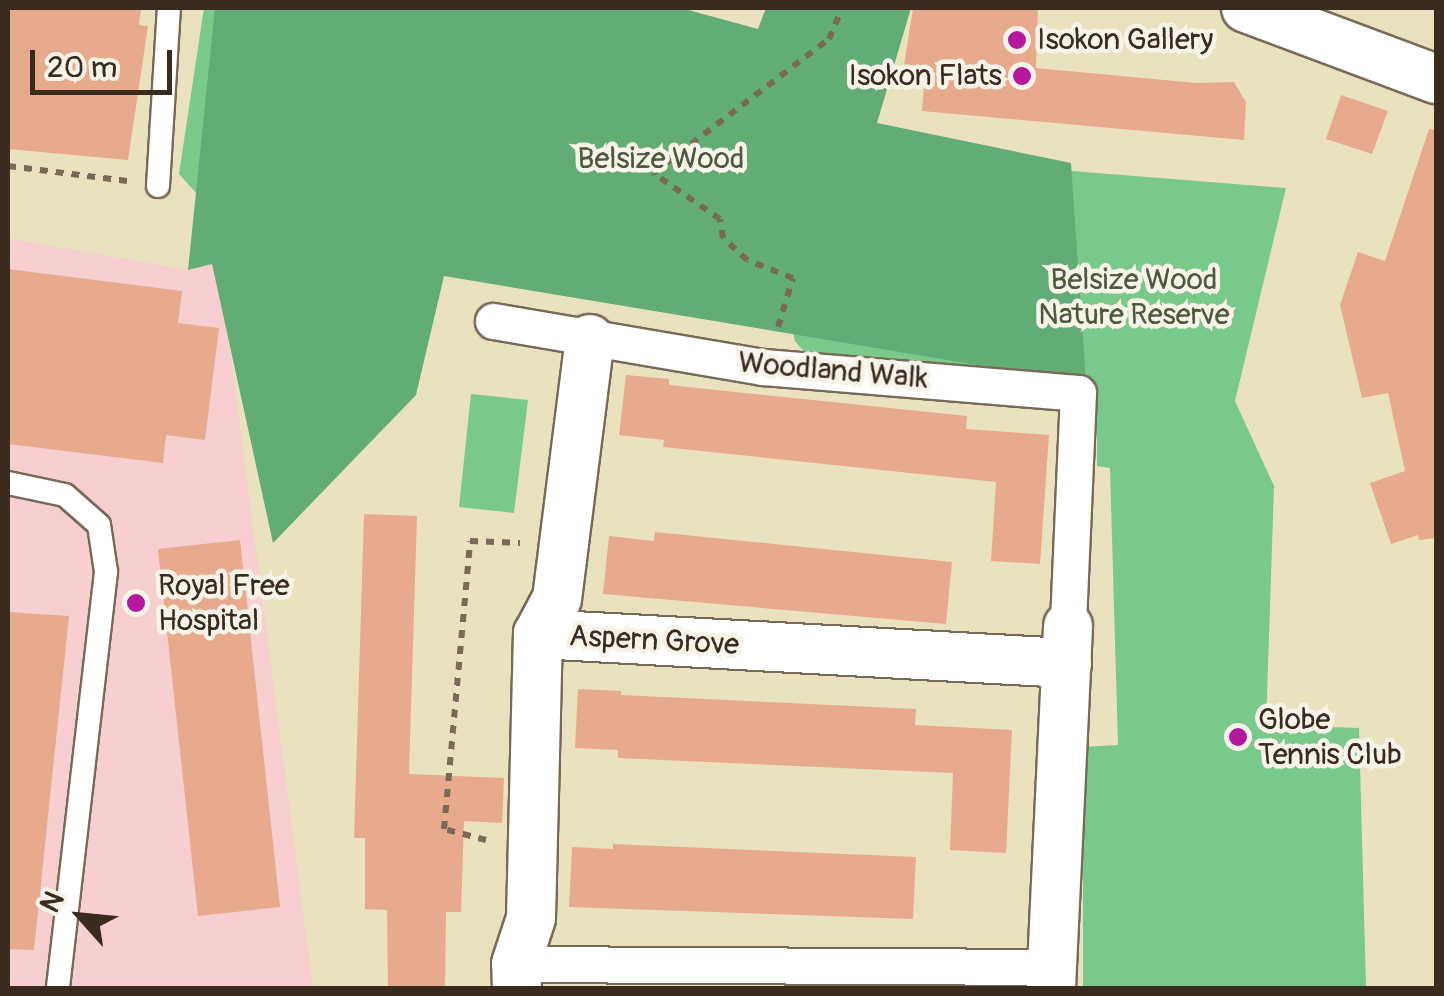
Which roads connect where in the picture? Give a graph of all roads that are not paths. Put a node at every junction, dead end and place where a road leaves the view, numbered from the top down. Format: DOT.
graph roads {
  1 [pos="170,8"];
  2 [pos="1246,8"];
  3 [pos="1436,79"];
  4 [pos="158,186"];
  5 [pos="493,321"];
  6 [pos="590,339"];
  7 [pos="8,483"];
  8 [pos="538,634"];
  9 [pos="1068,645"];
  10 [pos="516,976"];
  11 [pos="1051,978"];
  12 [pos="58,988"];
  1 -- 4 [label="lane"];
  2 -- 3 [label="street"];
  5 -- 6 [label="street, Woodland Walk"];
  6 -- 8 [label="street"];
  6 -- 9 [label="street, Woodland Walk"];
  7 -- 12 [label="lane"];
  8 -- 9 [label="street, Aspern Grove"];
  8 -- 10 [label="street, Aspern Grove"];
  9 -- 11 [label="street"];
  10 -- 11 [label="street"];
}
